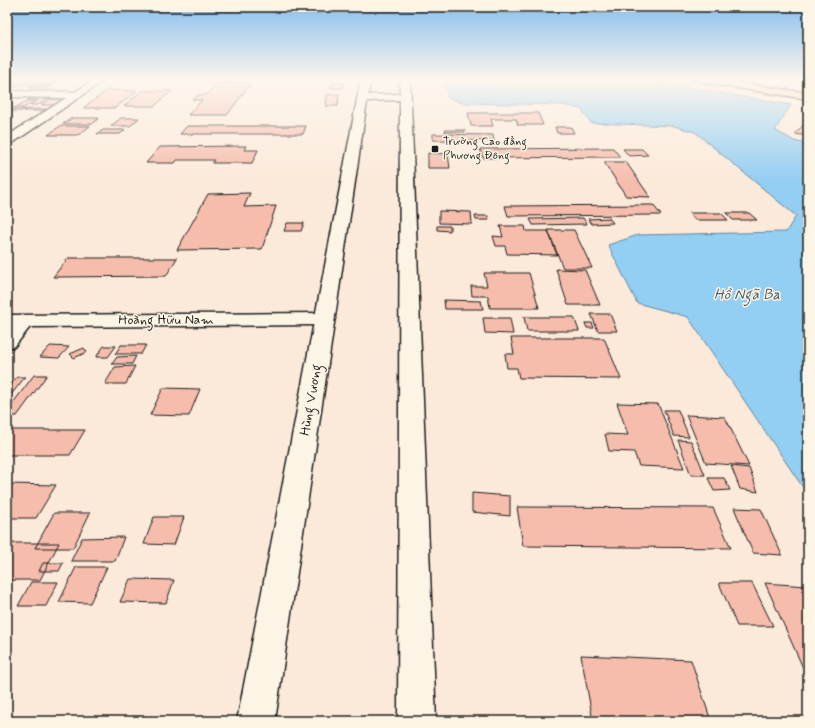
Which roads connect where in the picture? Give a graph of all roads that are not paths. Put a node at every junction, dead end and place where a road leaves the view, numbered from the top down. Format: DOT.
graph roads {
  1 [pos="50,113"];
  2 [pos="360,113"];
  3 [pos="405,113"];
  4 [pos="7,141"];
  5 [pos="325,319"];
  6 [pos="16,321"];
  7 [pos="7,342"];
  8 [pos="256,721"];
  9 [pos="417,721"];
  1 -- 4 [label="main road"];
  2 -- 5 [label="main road, Hùng Vương"];
  3 -- 9 [label="main road"];
  5 -- 6 [label="main road, Hoàng Hữu Nam"];
  5 -- 8 [label="main road, Hùng Vương"];
  6 -- 7 [label="main road"];
}
